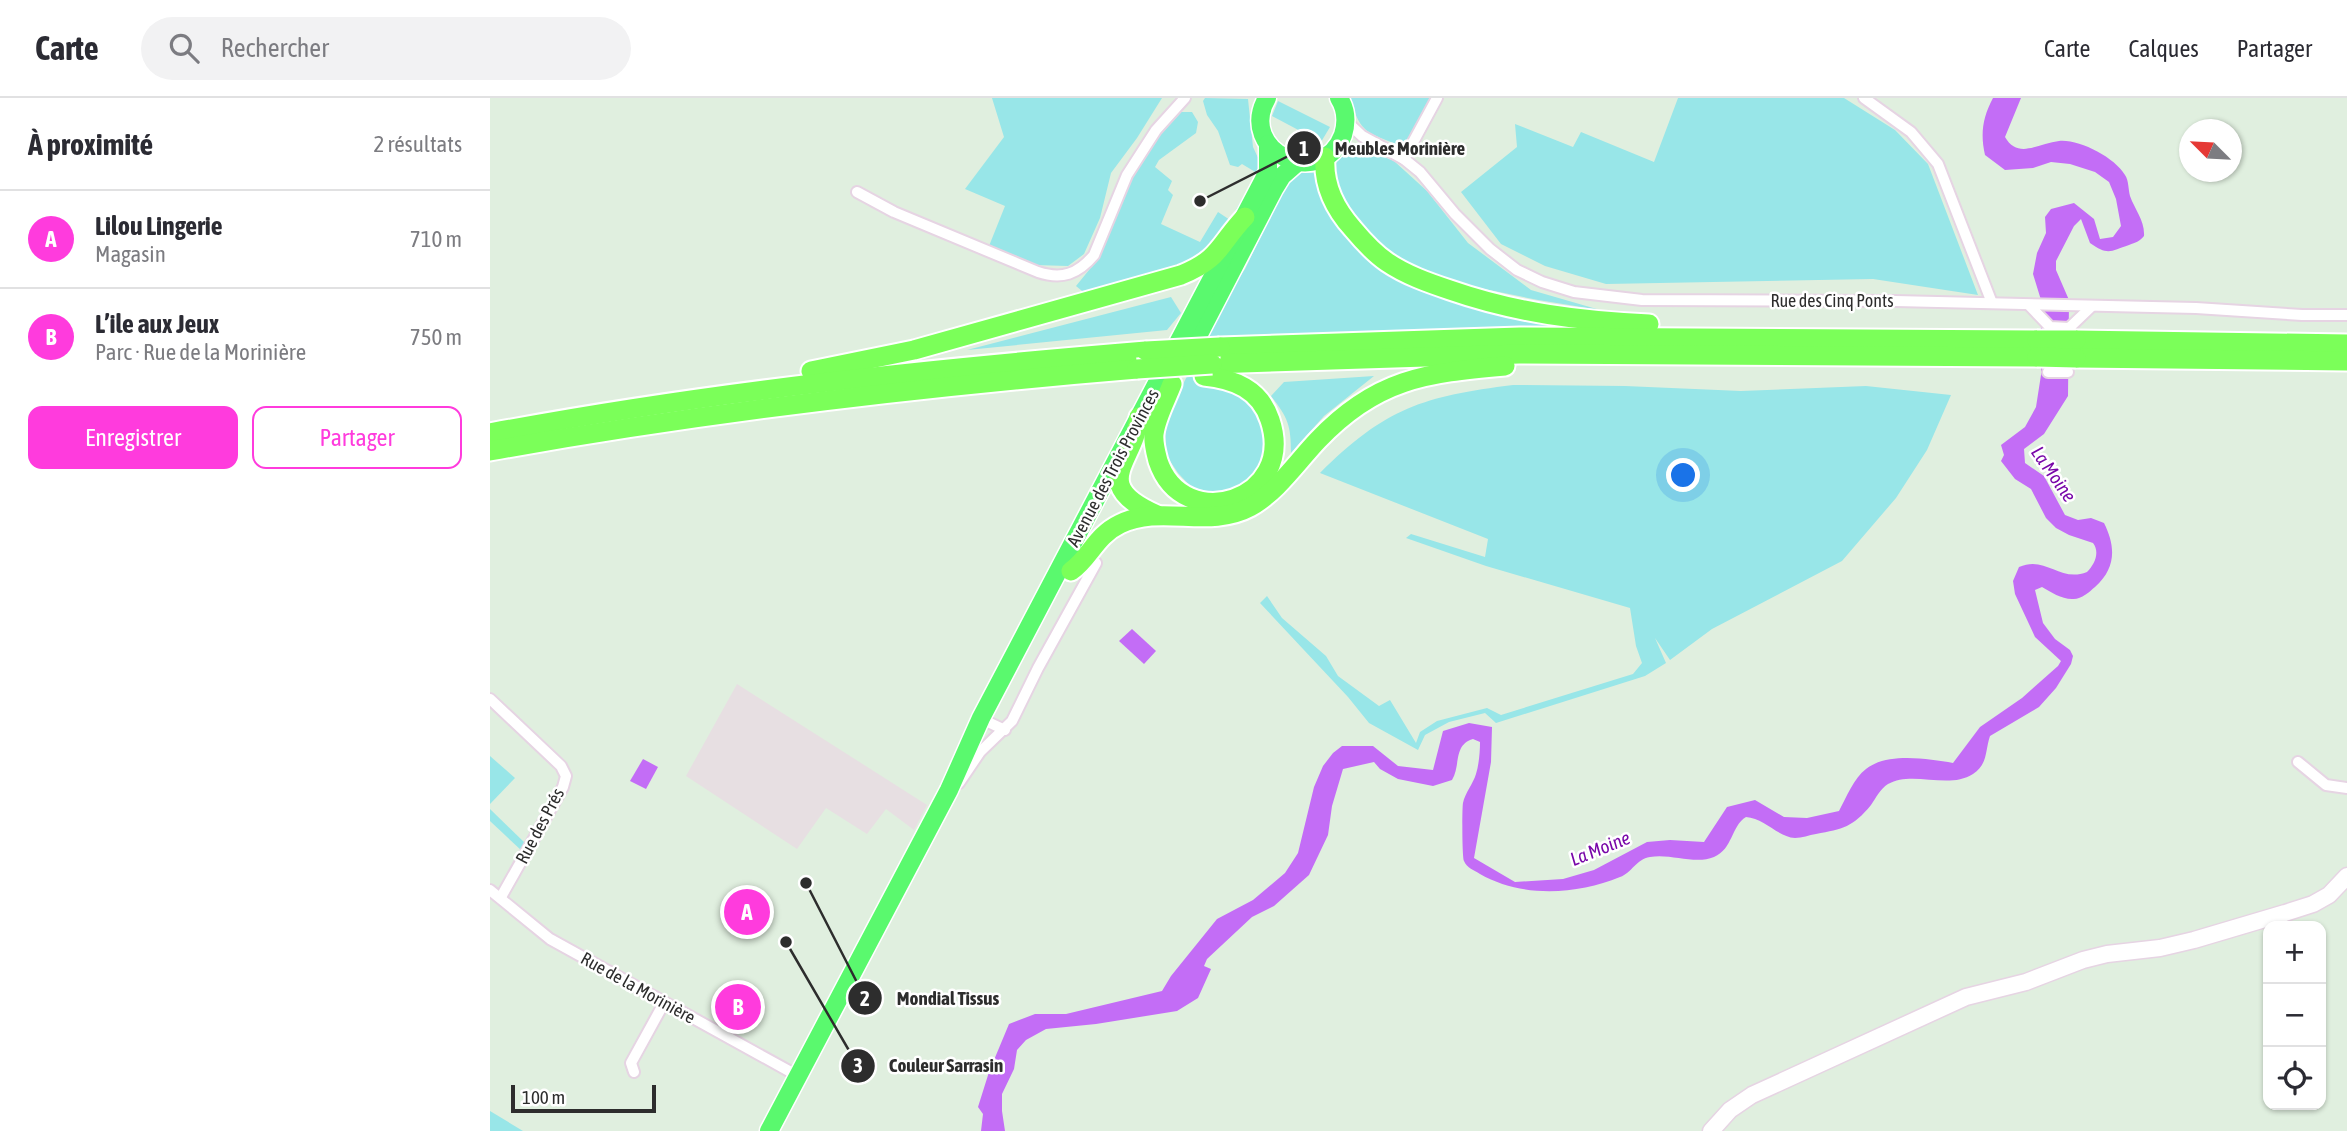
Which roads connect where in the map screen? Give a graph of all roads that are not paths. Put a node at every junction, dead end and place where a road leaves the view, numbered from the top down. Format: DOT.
graph roads {
  1 [pos="1185,98"];
  2 [pos="1339,98"];
  3 [pos="1437,98"];
  4 [pos="1864,98"];
  5 [pos="1265,99"];
  6 [pos="1346,121"];
  7 [pos="1372,142"];
  8 [pos="1268,145"];
  9 [pos="1332,150"];
  10 [pos="1404,159"];
  11 [pos="1298,162"];
  12 [pos="856,192"];
  13 [pos="1245,217"];
  14 [pos="1992,303"];
  15 [pos="2023,305"];
  16 [pos="2096,307"];
  17 [pos="2347,315"];
  18 [pos="1725,337"];
  19 [pos="2347,344"];
  20 [pos="2043,349"];
  21 [pos="2072,350"];
  22 [pos="1658,354"];
  23 [pos="2347,361"];
  24 [pos="1212,362"];
  25 [pos="1172,384"];
  26 [pos="676,403"];
  27 [pos="1139,417"];
  28 [pos="490,433"];
  29 [pos="490,451"];
  30 [pos="1119,479"];
  31 [pos="1157,515"];
  32 [pos="1096,563"];
  33 [pos="1071,571"];
  34 [pos="1031,624"];
  35 [pos="490,699"];
  36 [pos="998,727"];
  37 [pos="2298,762"];
  38 [pos="2347,788"];
  39 [pos="949,790"];
  40 [pos="929,829"];
  41 [pos="2347,876"];
  42 [pos="490,890"];
  43 [pos="501,897"];
  44 [pos="664,1003"];
  45 [pos="635,1072"];
  46 [pos="798,1076"];
  47 [pos="769,1131"];
  48 [pos="1711,1131"];
  1 -- 12 [label="street"];
  2 -- 6 [label="main road"];
  3 -- 10 [label="street"];
  4 -- 14 [label="street"];
  5 -- 8 [label="main road, Avenue des Trois Provinces"];
  6 -- 7 [label="street, Rue des Cinq Ponts"];
  6 -- 9 [label="main road"];
  7 -- 9 [label="street"];
  7 -- 10 [label="street, Rue des Cinq Ponts"];
  8 -- 11 [label="main road"];
  8 -- 13 [label="main road, Avenue des Trois Provinces"];
  9 -- 11 [label="main road"];
  9 -- 18 [label="highway"];
  10 -- 14 [label="street, Rue des Cinq Ponts"];
  11 -- 25 [label="main road, Avenue des Trois Provinces"];
  13 -- 26 [label="highway"];
  13 -- 27 [label="main road, Avenue des Trois Provinces"];
  14 -- 15 [label="street, Rue des Cinq Ponts"];
  15 -- 16 [label="street, Rue des Cinq Ponts"];
  15 -- 20 [label="street"];
  16 -- 17 [label="street, Rue des Cinq Ponts"];
  16 -- 21 [label="street"];
  18 -- 20 [label="highway"];
  18 -- 24 [label="highway"];
  19 -- 21 [label="highway"];
  20 -- 21 [label="highway, bridge"];
  20 -- 21 [label="street"];
  20 -- 22 [label="highway"];
  21 -- 23 [label="highway"];
  22 -- 24 [label="highway"];
  22 -- 31 [label="highway"];
  24 -- 25 [label="highway"];
  24 -- 26 [label="highway, bridge"];
  24 -- 29 [label="highway, bridge"];
  25 -- 30 [label="main road, Avenue des Trois Provinces"];
  26 -- 28 [label="highway"];
  27 -- 30 [label="highway"];
  27 -- 34 [label="main road, Avenue des Trois Provinces"];
  30 -- 31 [label="highway"];
  30 -- 33 [label="main road, Avenue des Trois Provinces"];
  31 -- 33 [label="highway"];
  32 -- 36 [label="street"];
  33 -- 36 [label="main road, Avenue des Trois Provinces"];
  34 -- 36 [label="main road"];
  34 -- 39 [label="main road, Avenue des Trois Provinces"];
  35 -- 43 [label="street, Rue des Prés"];
  36 -- 39 [label="main road, Avenue des Trois Provinces"];
  36 -- 40 [label="street"];
  37 -- 38 [label="street"];
  39 -- 40 [label="main road, Avenue des Trois Provinces"];
  40 -- 46 [label="main road, Avenue des Trois Provinces"];
  41 -- 48 [label="street"];
  42 -- 43 [label="street, Rue de la Morinière"];
  43 -- 44 [label="street, Rue de la Morinière"];
  44 -- 45 [label="street"];
  44 -- 46 [label="street, Rue de la Morinière"];
  46 -- 47 [label="main road, Avenue des Trois Provinces"];
}
